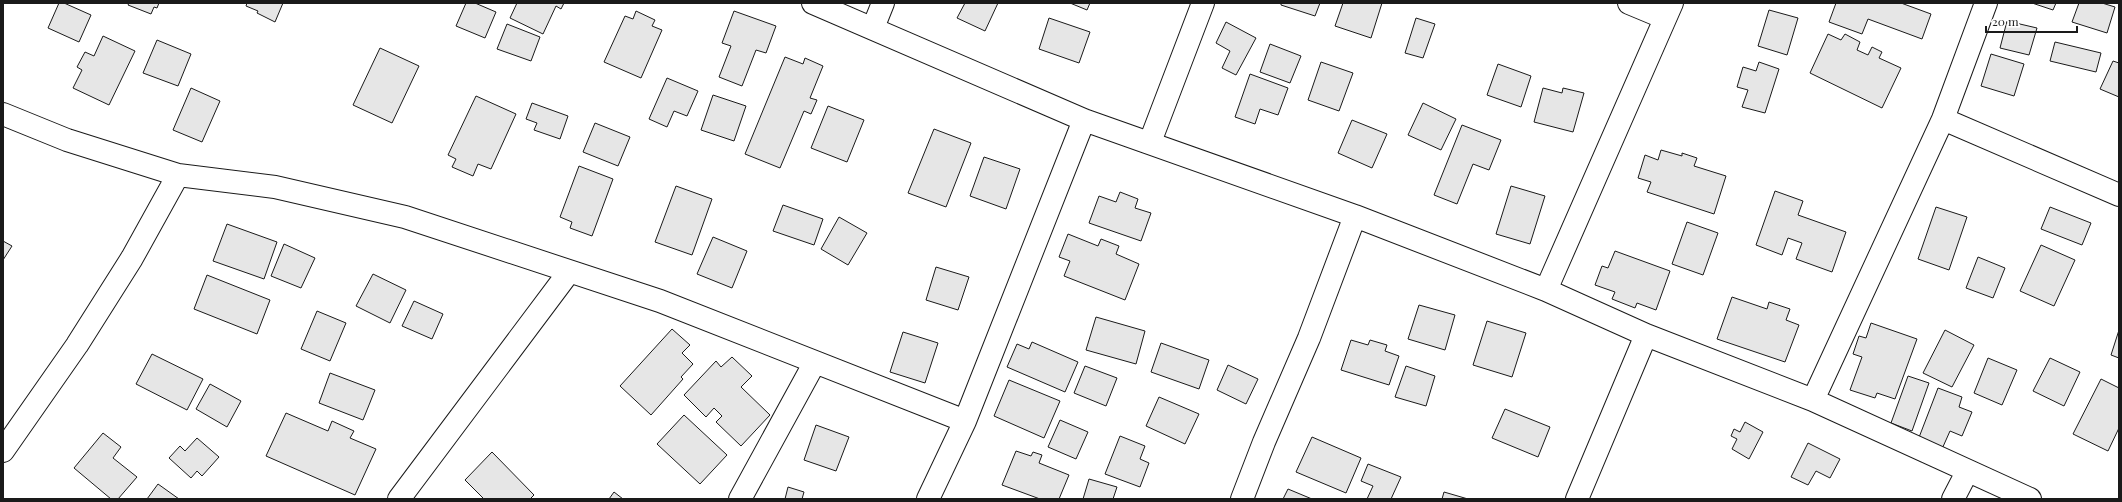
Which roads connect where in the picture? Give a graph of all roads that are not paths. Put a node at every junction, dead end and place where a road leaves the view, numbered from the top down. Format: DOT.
graph roads {
  1 [pos="813,3"];
  2 [pos="883,3"];
  3 [pos="1203,3"];
  4 [pos="1629,3"];
  5 [pos="1986,3"];
  6 [pos="1668,11"];
  7 [pos="873,28"];
  8 [pos="3,114"];
  9 [pos="1943,119"];
  10 [pos="1084,120"];
  11 [pos="1150,142"];
  12 [pos="178,175"];
  13 [pos="2119,195"];
  14 [pos="1355,216"];
  15 [pos="569,272"];
  16 [pos="1546,290"];
  17 [pos="1646,334"];
  18 [pos="815,362"];
  19 [pos="1813,400"];
  20 [pos="965,420"];
  21 [pos="3,451"];
  22 [pos="1968,472"];
  23 [pos="399,499"];
  24 [pos="740,499"];
  25 [pos="928,499"];
  26 [pos="1242,499"];
  27 [pos="1577,499"];
  28 [pos="1953,499"];
  29 [pos="2030,499"];
  1 -- 7 [label="street"];
  2 -- 7 [label="street"];
  3 -- 11 [label="street"];
  4 -- 6 [label="street"];
  5 -- 9 [label="street"];
  6 -- 16 [label="street"];
  7 -- 10 [label="street"];
  8 -- 12 [label="street"];
  9 -- 13 [label="street"];
  9 -- 19 [label="street"];
  10 -- 11 [label="street"];
  10 -- 20 [label="street"];
  11 -- 14 [label="street"];
  12 -- 15 [label="street"];
  12 -- 21 [label="street"];
  14 -- 16 [label="street"];
  14 -- 26 [label="street"];
  15 -- 18 [label="street"];
  15 -- 23 [label="street"];
  16 -- 17 [label="street"];
  17 -- 19 [label="street"];
  17 -- 27 [label="street"];
  18 -- 20 [label="street"];
  18 -- 24 [label="street"];
  19 -- 22 [label="street"];
  20 -- 25 [label="street"];
  22 -- 28 [label="street"];
  22 -- 29 [label="street"];
}
